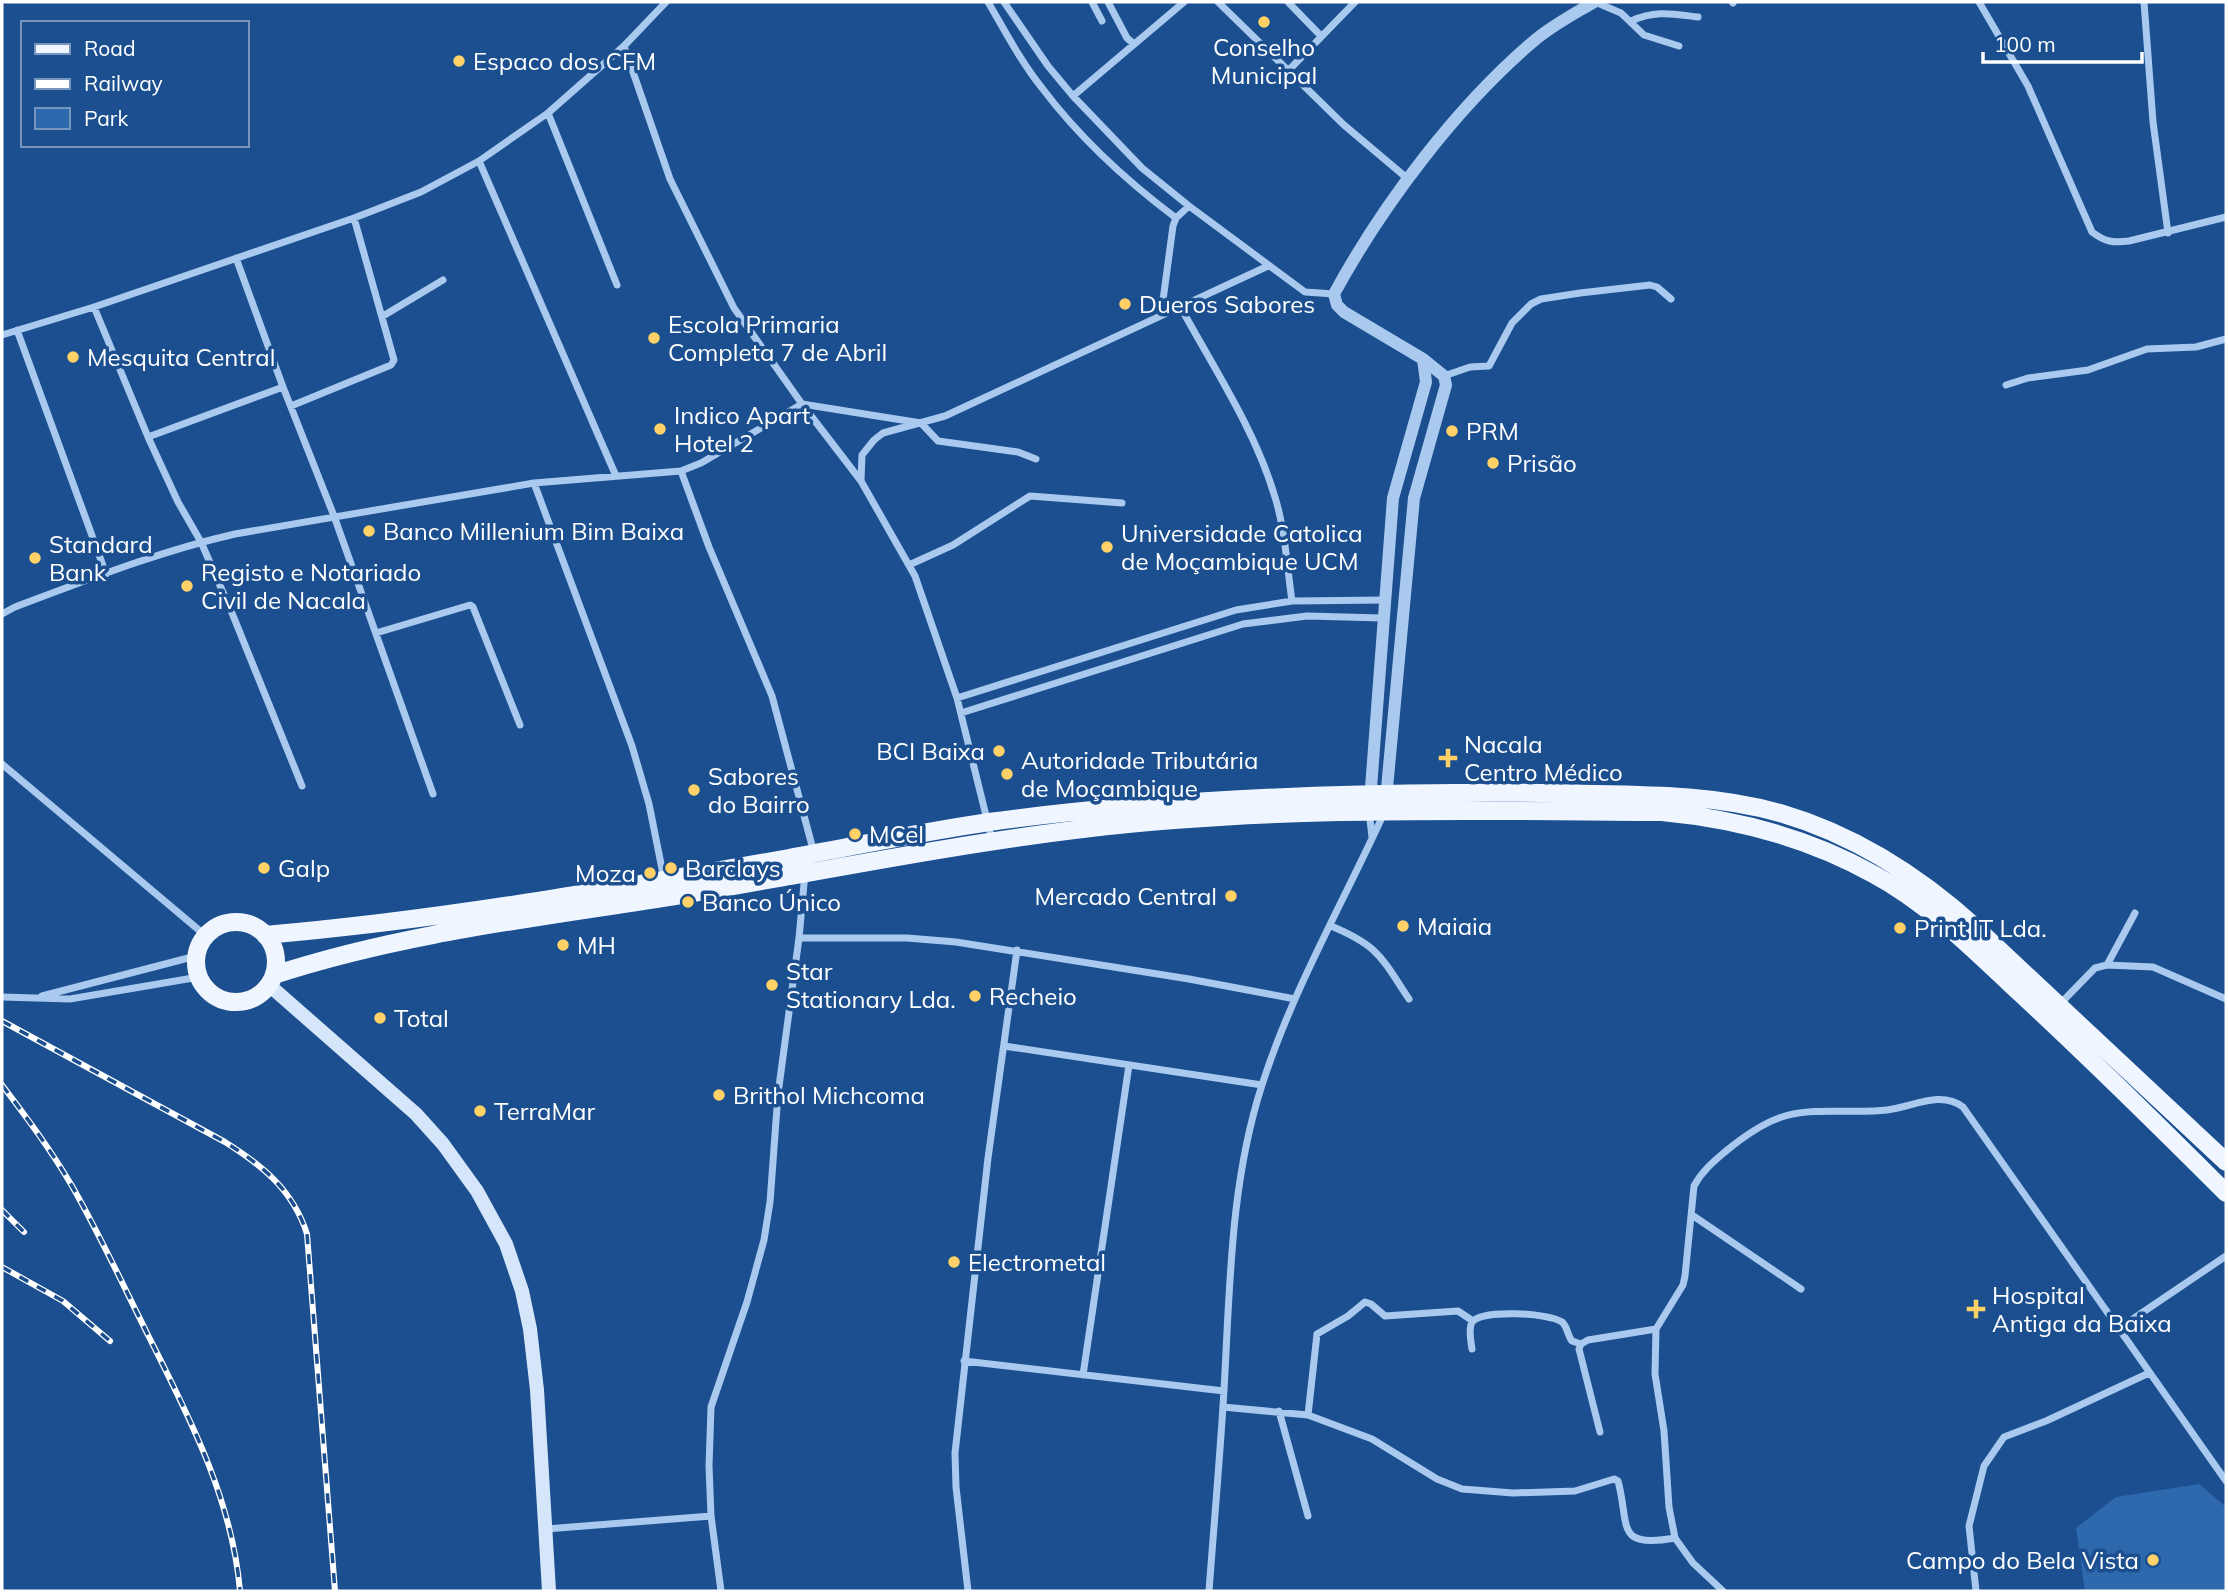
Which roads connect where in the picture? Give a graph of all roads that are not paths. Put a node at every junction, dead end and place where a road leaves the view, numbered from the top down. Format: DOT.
graph roads {
  1 [pos="666,2"];
  2 [pos="988,2"];
  3 [pos="1004,2"];
  4 [pos="1092,2"];
  5 [pos="1108,2"];
  6 [pos="1184,2"];
  7 [pos="1218,2"];
  8 [pos="1288,2"];
  9 [pos="1355,2"];
  10 [pos="1594,2"];
  11 [pos="1979,2"];
  12 [pos="2144,2"];
  13 [pos="1698,17"];
  14 [pos="1102,21"];
  15 [pos="1630,21"];
  16 [pos="1321,36"];
  17 [pos="1135,44"];
  18 [pos="624,46"];
  19 [pos="1679,46"];
  20 [pos="1288,71"];
  21 [pos="1073,96"];
  22 [pos="548,113"];
  23 [pos="479,161"];
  24 [pos="1408,178"];
  25 [pos="1189,206"];
  26 [pos="2226,217"];
  27 [pos="354,218"];
  28 [pos="1176,218"];
  29 [pos="2168,233"];
  30 [pos="236,258"];
  31 [pos="1268,266"];
  32 [pos="443,280"];
  33 [pos="617,285"];
  34 [pos="1334,293"];
  35 [pos="1671,299"];
  36 [pos="1180,306"];
  37 [pos="94,307"];
  38 [pos="1161,315"];
  39 [pos="383,316"];
  40 [pos="17,330"];
  41 [pos="2,335"];
  42 [pos="2226,339"];
  43 [pos="1423,359"];
  44 [pos="1444,376"];
  45 [pos="2006,386"];
  46 [pos="283,387"];
  47 [pos="802,404"];
  48 [pos="291,406"];
  49 [pos="921,423"];
  50 [pos="148,437"];
  51 [pos="1035,459"];
  52 [pos="681,471"];
  53 [pos="615,476"];
  54 [pos="860,481"];
  55 [pos="534,483"];
  56 [pos="1122,503"];
  57 [pos="334,516"];
  58 [pos="201,542"];
  59 [pos="909,565"];
  60 [pos="106,574"];
  61 [pos="1384,600"];
  62 [pos="1292,601"];
  63 [pos="2,614"];
  64 [pos="1382,618"];
  65 [pos="376,634"];
  66 [pos="957,698"];
  67 [pos="961,713"];
  68 [pos="520,724"];
  69 [pos="2,764"];
  70 [pos="302,786"];
  71 [pos="433,794"];
  72 [pos="1378,802"];
  73 [pos="989,822"];
  74 [pos="1373,838"];
  75 [pos="993,841"];
  76 [pos="810,854"];
  77 [pos="805,873"];
  78 [pos="664,879"];
  79 [pos="2136,914"];
  80 [pos="499,915"];
  81 [pos="1331,926"];
  82 [pos="265,935"];
  83 [pos="206,936"];
  84 [pos="799,938"];
  85 [pos="1017,950"];
  86 [pos="196,956"];
  87 [pos="2107,965"];
  88 [pos="199,977"];
  89 [pos="271,980"];
  90 [pos="2,996"];
  91 [pos="31,999"];
  92 [pos="1296,999"];
  93 [pos="1409,999"];
  94 [pos="2226,999"];
  95 [pos="2059,1005"];
  96 [pos="1004,1046"];
  97 [pos="1129,1065"];
  98 [pos="1262,1085"];
  99 [pos="2226,1162"];
  100 [pos="2226,1193"];
  101 [pos="1692,1215"];
  102 [pos="2226,1256"];
  103 [pos="1801,1289"];
  104 [pos="1473,1321"];
  105 [pos="1656,1329"];
  106 [pos="2118,1329"];
  107 [pos="1581,1344"];
  108 [pos="1472,1349"];
  109 [pos="964,1360"];
  110 [pos="2149,1373"];
  111 [pos="1083,1376"];
  112 [pos="1224,1391"];
  113 [pos="1223,1407"];
  114 [pos="1279,1411"];
  115 [pos="1308,1415"];
  116 [pos="1600,1432"];
  117 [pos="2226,1481"];
  118 [pos="711,1516"];
  119 [pos="1308,1516"];
  120 [pos="546,1529"];
  121 [pos="1675,1538"];
  122 [pos="549,1591"];
  123 [pos="721,1591"];
  124 [pos="968,1591"];
  125 [pos="1209,1591"];
  126 [pos="1723,1591"];
  127 [pos="1976,1591"];
  1 -- 18 [label="street"];
  2 -- 28 [label="street"];
  3 -- 21 [label="street"];
  4 -- 14 [label="street"];
  5 -- 17 [label="street"];
  6 -- 17 [label="street"];
  7 -- 20 [label="street"];
  8 -- 16 [label="street"];
  9 -- 16 [label="street"];
  10 -- 15 [label="street"];
  10 -- 24 [label="street"];
  11 -- 29 [label="street"];
  12 -- 29 [label="street"];
  13 -- 15 [label="street"];
  15 -- 19 [label="street"];
  16 -- 20 [label="street"];
  17 -- 21 [label="street"];
  18 -- 22 [label="street"];
  18 -- 47 [label="street"];
  20 -- 24 [label="street"];
  21 -- 25 [label="street"];
  22 -- 23 [label="street"];
  22 -- 33 [label="street"];
  23 -- 27 [label="street"];
  23 -- 53 [label="street"];
  24 -- 34 [label="street"];
  25 -- 28 [label="street"];
  25 -- 31 [label="street"];
  26 -- 29 [label="street"];
  27 -- 30 [label="street"];
  27 -- 39 [label="street"];
  28 -- 38 [label="street"];
  30 -- 37 [label="street"];
  30 -- 46 [label="street"];
  31 -- 34 [label="street"];
  31 -- 36 [label="street"];
  32 -- 39 [label="street"];
  34 -- 43 [label="street"];
  35 -- 44 [label="street"];
  36 -- 38 [label="street"];
  36 -- 62 [label="street"];
  37 -- 40 [label="street"];
  37 -- 50 [label="street"];
  38 -- 49 [label="street"];
  39 -- 48 [label="street"];
  40 -- 41 [label="street"];
  40 -- 60 [label="street"];
  42 -- 45 [label="street"];
  43 -- 44 [label="street"];
  43 -- 61 [label="street"];
  44 -- 72 [label="street"];
  46 -- 48 [label="street"];
  46 -- 50 [label="street"];
  47 -- 49 [label="street"];
  47 -- 52 [label="street"];
  47 -- 54 [label="street"];
  48 -- 57 [label="street"];
  49 -- 51 [label="street"];
  49 -- 54 [label="street"];
  50 -- 58 [label="street"];
  52 -- 53 [label="street"];
  52 -- 76 [label="street"];
  53 -- 55 [label="street"];
  54 -- 59 [label="street"];
  55 -- 57 [label="street"];
  55 -- 78 [label="street"];
  56 -- 59 [label="street"];
  57 -- 58 [label="street"];
  57 -- 65 [label="street"];
  58 -- 60 [label="street"];
  58 -- 70 [label="street"];
  59 -- 66 [label="street"];
  60 -- 63 [label="street"];
  61 -- 62 [label="street"];
  61 -- 64 [label="street"];
  62 -- 66 [label="street"];
  64 -- 67 [label="street"];
  64 -- 72 [label="street"];
  65 -- 68 [label="street"];
  65 -- 71 [label="street"];
  66 -- 67 [label="street"];
  67 -- 73 [label="street"];
  69 -- 83 [label="street"];
  72 -- 73 [label="main road"];
  72 -- 74 [label="street"];
  72 -- 74 [label="street"];
  72 -- 75 [label="main road"];
  72 -- 95 [label="main road"];
  72 -- 100 [label="main road"];
  73 -- 75 [label="street"];
  73 -- 76 [label="main road"];
  74 -- 81 [label="street"];
  75 -- 77 [label="main road"];
  76 -- 77 [label="street"];
  76 -- 78 [label="main road"];
  77 -- 80 [label="main road"];
  77 -- 84 [label="street"];
  78 -- 80 [label="main road"];
  79 -- 87 [label="street"];
  80 -- 82 [label="main road"];
  80 -- 89 [label="main road"];
  81 -- 92 [label="street"];
  81 -- 93 [label="street"];
  82 -- 83 [label="main road"];
  82 -- 89 [label="main road"];
  83 -- 86 [label="main road"];
  84 -- 85 [label="street"];
  84 -- 118 [label="street"];
  85 -- 92 [label="street"];
  85 -- 96 [label="street"];
  86 -- 88 [label="main road"];
  86 -- 91 [label="street"];
  87 -- 94 [label="street"];
  87 -- 95 [label="street"];
  88 -- 89 [label="main road"];
  88 -- 91 [label="street"];
  89 -- 120 [label="main road"];
  90 -- 91 [label="street"];
  92 -- 98 [label="street"];
  95 -- 99 [label="main road"];
  96 -- 97 [label="street"];
  96 -- 109 [label="street"];
  97 -- 98 [label="street"];
  97 -- 111 [label="street"];
  98 -- 112 [label="street"];
  101 -- 103 [label="street"];
  101 -- 105 [label="street"];
  101 -- 106 [label="street"];
  102 -- 106 [label="street"];
  104 -- 107 [label="street"];
  104 -- 108 [label="street"];
  104 -- 115 [label="street"];
  105 -- 107 [label="street"];
  105 -- 121 [label="street"];
  106 -- 110 [label="street"];
  107 -- 116 [label="street"];
  109 -- 111 [label="street"];
  109 -- 124 [label="street"];
  110 -- 117 [label="street"];
  110 -- 127 [label="street"];
  111 -- 112 [label="street"];
  112 -- 113 [label="street"];
  113 -- 114 [label="street"];
  113 -- 125 [label="street"];
  114 -- 115 [label="street"];
  114 -- 119 [label="street"];
  115 -- 121 [label="street"];
  118 -- 120 [label="street"];
  118 -- 123 [label="street"];
  120 -- 122 [label="main road"];
  121 -- 126 [label="street"];
}
